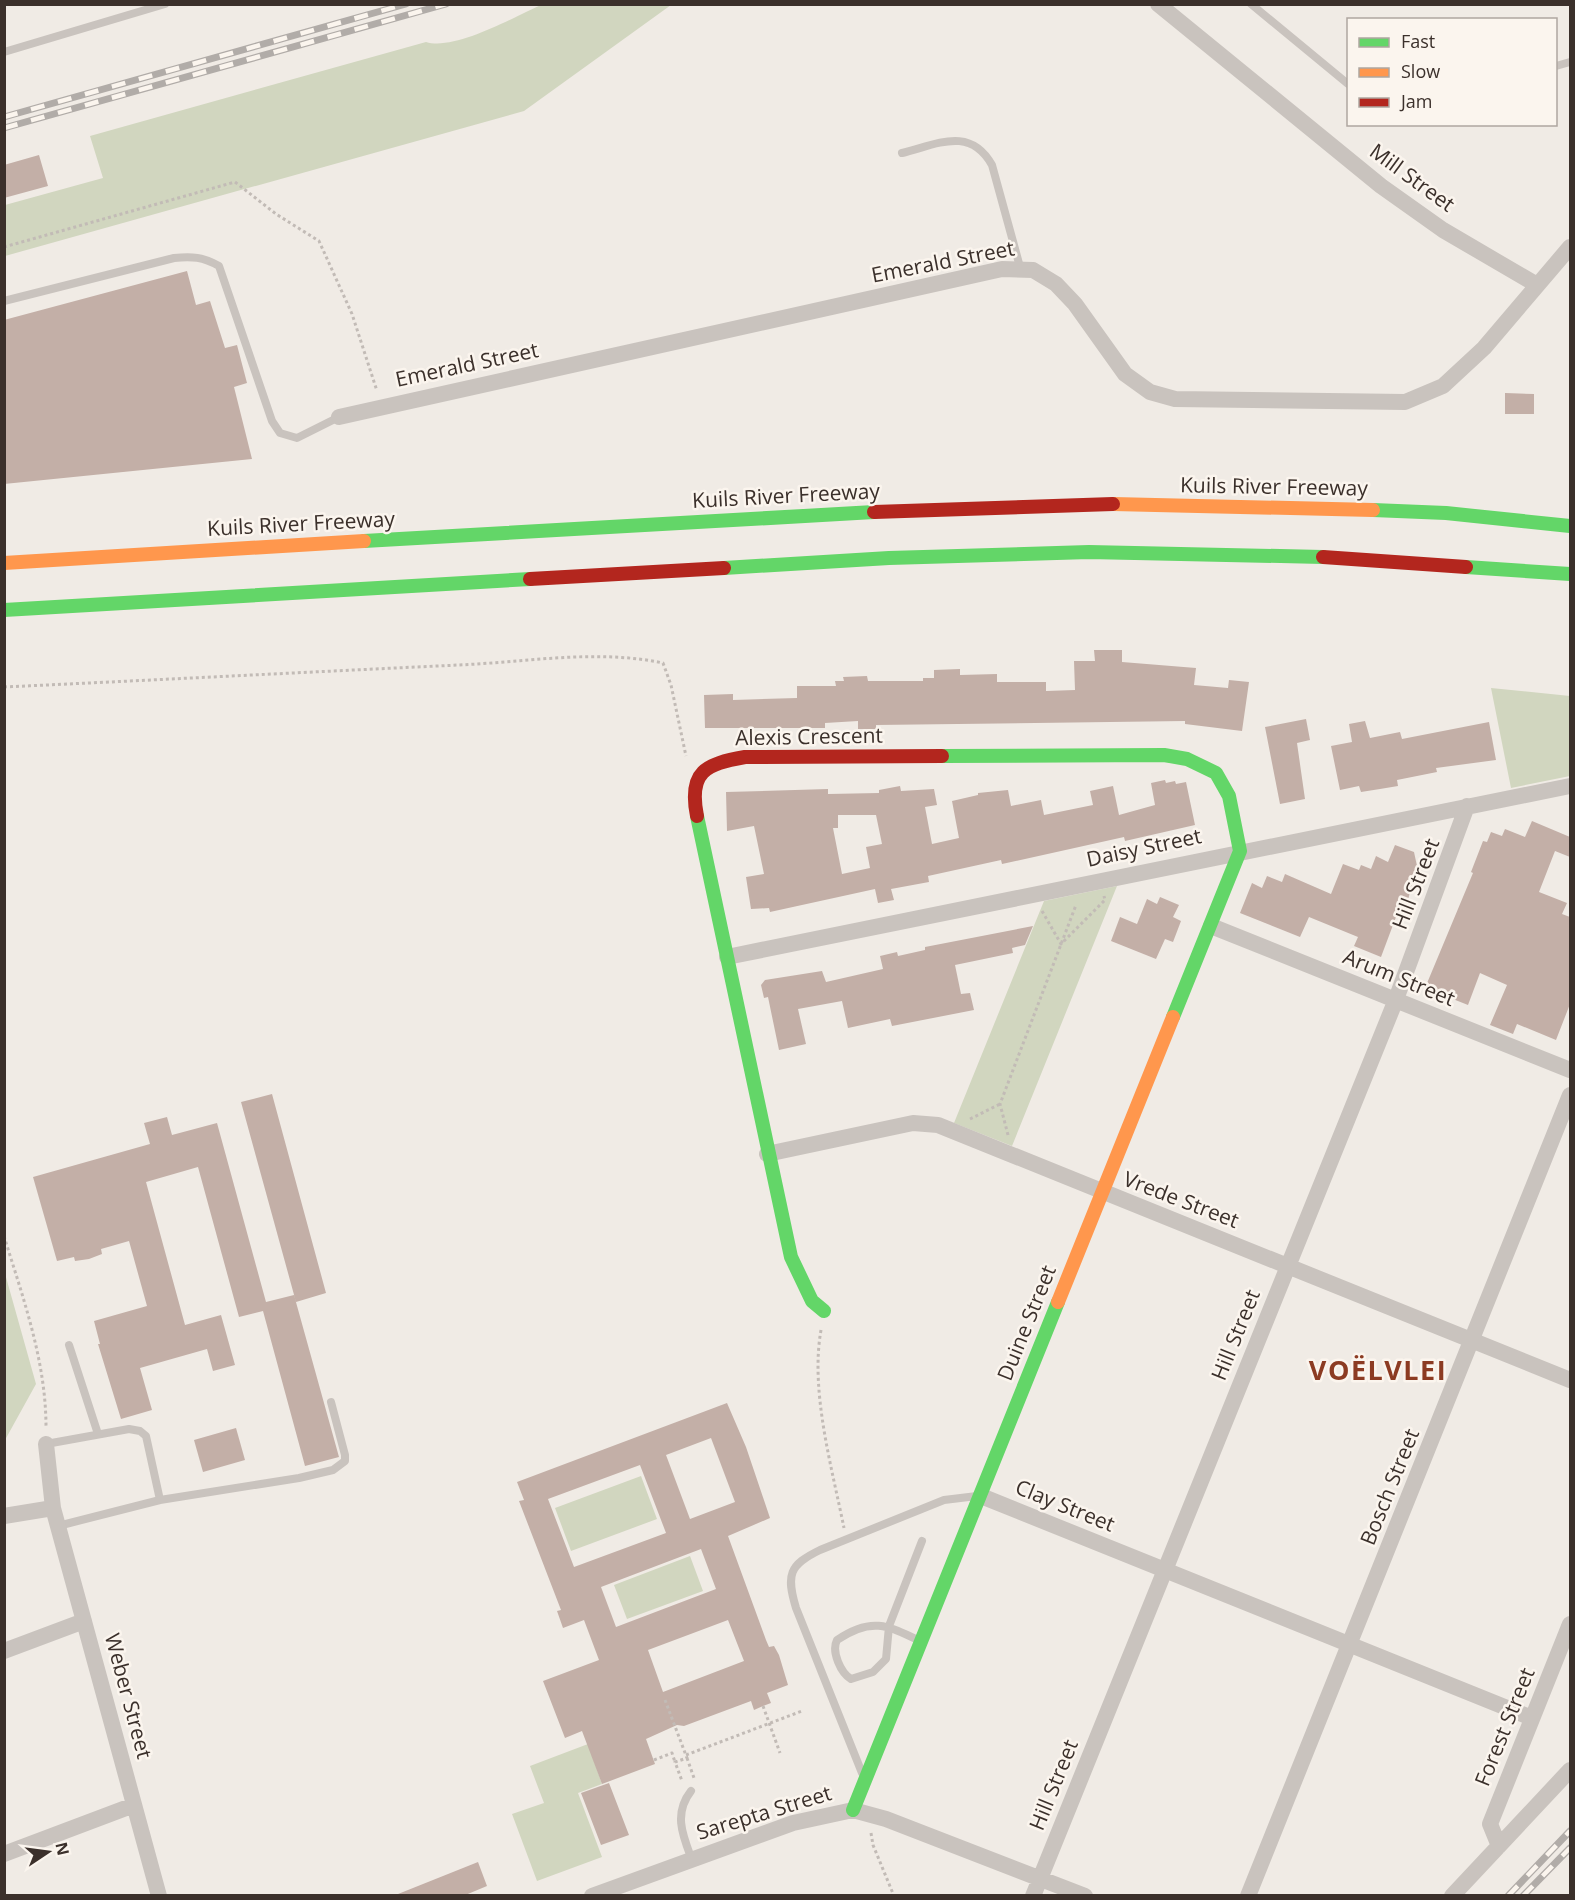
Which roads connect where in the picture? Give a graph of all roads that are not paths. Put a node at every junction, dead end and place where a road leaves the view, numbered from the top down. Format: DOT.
graph roads {
  1 [pos="165,4"];
  2 [pos="1158,4"];
  3 [pos="1251,4"];
  4 [pos="4,52"];
  5 [pos="1347,83"];
  6 [pos="902,153"];
  7 [pos="1570,247"];
  8 [pos="1020,267"];
  9 [pos="1536,285"];
  10 [pos="4,301"];
  11 [pos="339,417"];
  12 [pos="1570,526"];
  13 [pos="4,563"];
  14 [pos="1570,574"];
  15 [pos="4,610"];
  16 [pos="1570,786"];
  17 [pos="1467,806"];
  18 [pos="1240,851"];
  19 [pos="1211,926"];
  20 [pos="727,957"];
  21 [pos="1395,1002"];
  22 [pos="1570,1070"];
  23 [pos="1570,1095"];
  24 [pos="767,1154"];
  25 [pos="1101,1192"];
  26 [pos="1288,1265"];
  27 [pos="824,1311"];
  28 [pos="1473,1340"];
  29 [pos="69,1344"];
  30 [pos="1570,1380"];
  31 [pos="331,1402"];
  32 [pos="98,1434"];
  33 [pos="46,1444"];
  34 [pos="981,1496"];
  35 [pos="160,1500"];
  36 [pos="53,1508"];
  37 [pos="4,1516"];
  38 [pos="58,1526"];
  39 [pos="922,1541"];
  40 [pos="1164,1571"];
  41 [pos="84,1621"];
  42 [pos="1570,1624"];
  43 [pos="890,1626"];
  44 [pos="922,1642"];
  45 [pos="1350,1645"];
  46 [pos="4,1651"];
  47 [pos="1532,1718"];
  48 [pos="1570,1770"];
  49 [pos="865,1781"];
  50 [pos="694,1789"];
  51 [pos="134,1805"];
  52 [pos="854,1810"];
  53 [pos="1499,1846"];
  54 [pos="4,1854"];
  55 [pos="692,1860"];
  56 [pos="1041,1878"];
  57 [pos="159,1896"];
  58 [pos="592,1896"];
  59 [pos="1033,1896"];
  60 [pos="1085,1896"];
  61 [pos="1248,1896"];
  62 [pos="1452,1896"];
  1 -- 4 [label="lane"];
  2 -- 9 [label="street, Mill Street"];
  3 -- 5 [label="lane"];
  6 -- 8 [label="lane"];
  7 -- 9 [label="street, Emerald Street"];
  8 -- 9 [label="street, Emerald Street"];
  8 -- 11 [label="street, Emerald Street"];
  10 -- 11 [label="lane"];
  12 -- 13 [label="main road, Kuils River Freeway"];
  14 -- 15 [label="main road"];
  16 -- 17 [label="street, Daisy Street"];
  17 -- 18 [label="street, Daisy Street"];
  17 -- 21 [label="street, Hill Street"];
  18 -- 19 [label="main road, Duine Street"];
  18 -- 20 [label="street, Daisy Street"];
  18 -- 20 [label="main road, Alexis Crescent"];
  19 -- 21 [label="street, Arum Street"];
  19 -- 25 [label="main road, Duine Street"];
  20 -- 24 [label="main road"];
  21 -- 22 [label="street, Arum Street"];
  21 -- 26 [label="street, Hill Street"];
  23 -- 28 [label="street, Bosch Street"];
  24 -- 25 [label="street, Vrede Street"];
  24 -- 27 [label="main road"];
  25 -- 26 [label="street, Vrede Street"];
  25 -- 34 [label="main road, Duine Street"];
  26 -- 28 [label="street, Vrede Street"];
  26 -- 40 [label="street, Hill Street"];
  28 -- 30 [label="street, Vrede Street"];
  28 -- 45 [label="street, Bosch Street"];
  29 -- 32 [label="lane"];
  31 -- 35 [label="lane"];
  32 -- 33 [label="lane"];
  32 -- 35 [label="lane"];
  33 -- 36 [label="street, Weber Street"];
  34 -- 40 [label="street, Clay Street"];
  34 -- 44 [label="main road, Duine Street"];
  34 -- 49 [label="lane, Clay Street"];
  35 -- 38 [label="lane"];
  36 -- 37 [label="street"];
  36 -- 38 [label="street, Weber Street"];
  38 -- 41 [label="street, Weber Street"];
  39 -- 43 [label="lane"];
  40 -- 45 [label="street, Clay Street"];
  40 -- 56 [label="street, Hill Street"];
  41 -- 46 [label="street"];
  41 -- 51 [label="street, Weber Street"];
  42 -- 47 [label="street, Forest Street"];
  43 -- 43 [label="lane"];
  43 -- 44 [label="lane"];
  44 -- 49 [label="main road, Duine Street"];
  45 -- 47 [label="street, Clay Street"];
  45 -- 61 [label="street, Bosch Street"];
  47 -- 53 [label="street, Forest Street"];
  48 -- 53 [label="street"];
  49 -- 52 [label="main road, Duine Street"];
  50 -- 55 [label="lane"];
  51 -- 54 [label="street"];
  51 -- 57 [label="street, Weber Street"];
  52 -- 55 [label="street, Sarepta Street"];
  52 -- 56 [label="street, Sarepta Street"];
  53 -- 62 [label="street"];
  55 -- 58 [label="street, Sarepta Street"];
  56 -- 59 [label="street, Hill Street"];
  56 -- 60 [label="street, Sarepta Street"];
}
